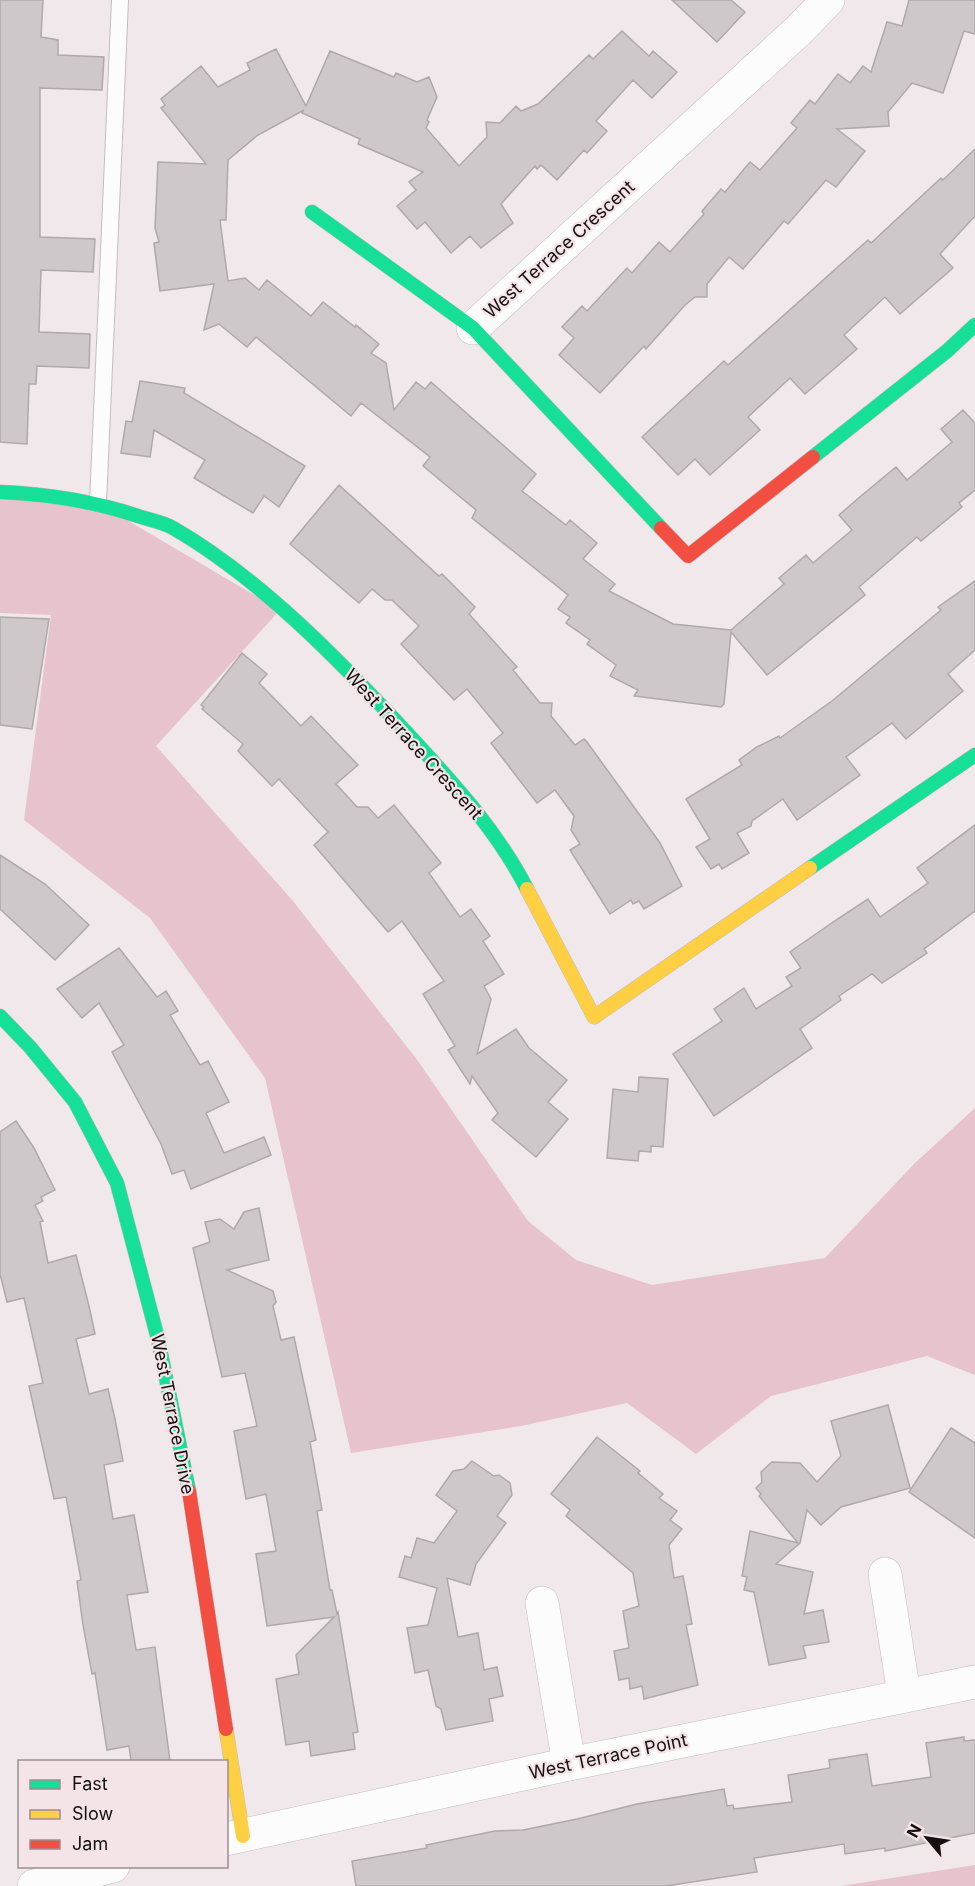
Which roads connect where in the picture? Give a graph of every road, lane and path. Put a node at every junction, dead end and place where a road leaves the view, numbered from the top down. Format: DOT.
graph roads {
  1 [pos="120,0"];
  2 [pos="828,0"];
  3 [pos="312,212"];
  4 [pos="975,325"];
  5 [pos="473,328"];
  6 [pos="0,492"];
  7 [pos="98,503"];
  8 [pos="975,755"];
  9 [pos="0,1016"];
  10 [pos="885,1574"];
  11 [pos="542,1603"];
  12 [pos="975,1682"];
  13 [pos="904,1694"];
  14 [pos="225,1760"];
  15 [pos="569,1764"];
  16 [pos="228,1784"];
  17 [pos="235,1837"];
  18 [pos="105,1868"];
  19 [pos="34,1886"];
  1 -- 7 [label="lane"];
  2 -- 5 [label="street, West Terrace Crescent"];
  3 -- 5 [label="street"];
  4 -- 5 [label="street, West Terrace Crescent"];
  6 -- 7 [label="street, West Terrace Crescent"];
  7 -- 8 [label="street, West Terrace Crescent"];
  9 -- 14 [label="street, West Terrace Drive"];
  10 -- 13 [label="street"];
  11 -- 15 [label="street"];
  12 -- 13 [label="street, West Terrace Point"];
  13 -- 15 [label="street, West Terrace Point"];
  15 -- 17 [label="street, West Terrace Point"];
  16 -- 17 [label="street, West Terrace Drive"];
  18 -- 19 [label="street"];
}
